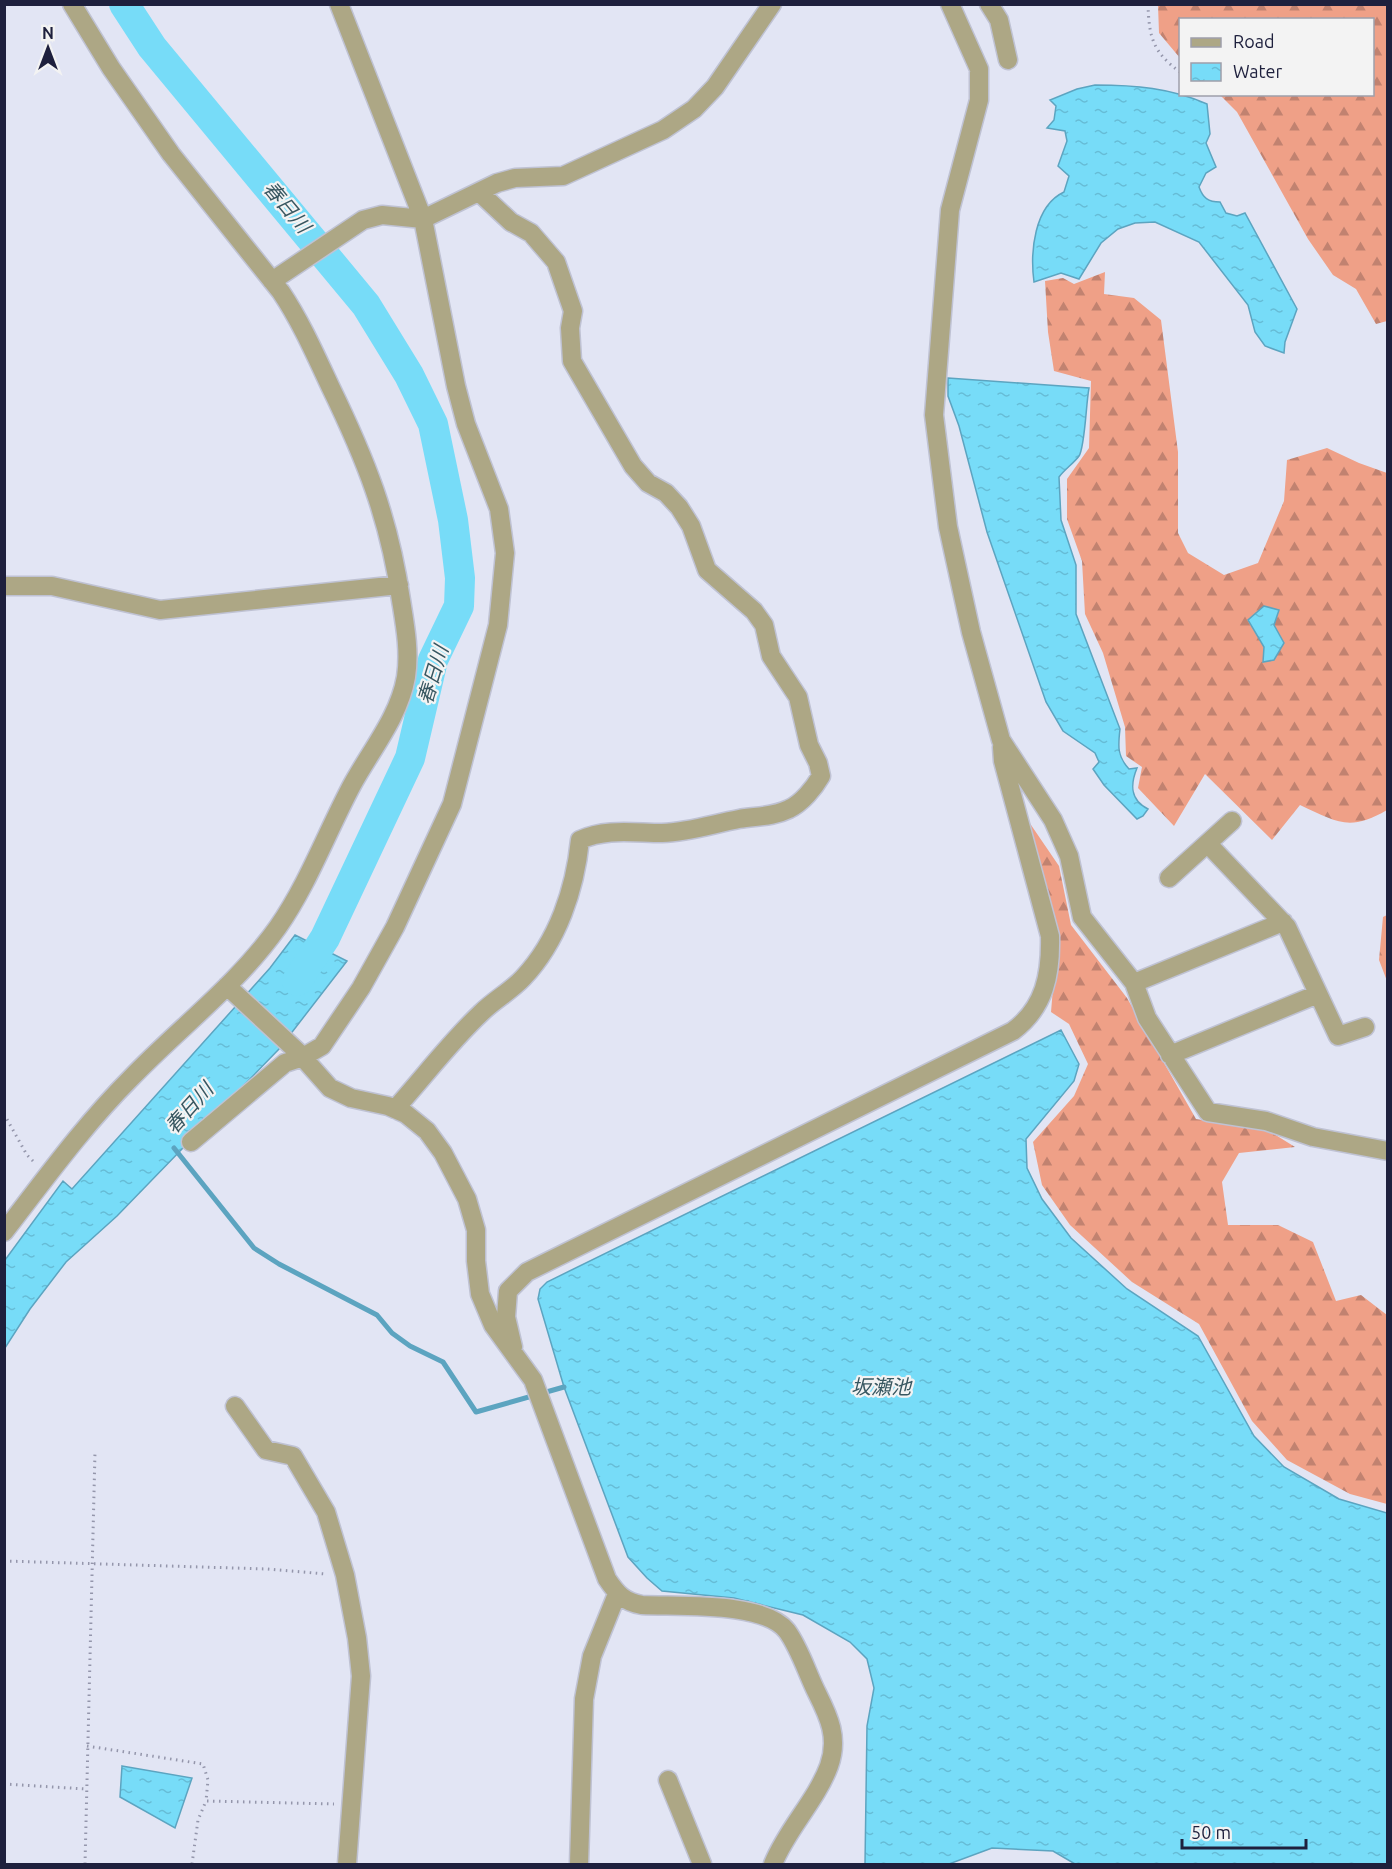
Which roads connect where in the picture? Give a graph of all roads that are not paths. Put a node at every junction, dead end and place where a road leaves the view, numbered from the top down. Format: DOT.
graph roads {
  1 [pos="72,4"];
  2 [pos="339,4"];
  3 [pos="772,4"];
  4 [pos="950,4"];
  5 [pos="989,4"];
  6 [pos="1008,60"];
  7 [pos="479,192"];
  8 [pos="423,219"];
  9 [pos="272,281"];
  10 [pos="4,585"];
  11 [pos="399,585"];
  12 [pos="1001,740"];
  13 [pos="1232,821"];
  14 [pos="1208,844"];
  15 [pos="1169,878"];
  16 [pos="1283,922"];
  17 [pos="1134,983"];
  18 [pos="229,988"];
  19 [pos="1318,993"];
  20 [pos="1365,1027"];
  21 [pos="301,1054"];
  22 [pos="1170,1055"];
  23 [pos="395,1109"];
  24 [pos="191,1142"];
  25 [pos="1388,1152"];
  26 [pos="4,1232"];
  27 [pos="515,1355"];
  28 [pos="235,1406"];
  29 [pos="617,1594"];
  30 [pos="668,1780"];
  31 [pos="347,1864"];
  32 [pos="579,1864"];
  33 [pos="702,1864"];
  34 [pos="773,1864"];
  1 -- 9 [label="street"];
  2 -- 8 [label="street"];
  3 -- 7 [label="street"];
  4 -- 12 [label="street"];
  5 -- 6 [label="street"];
  7 -- 8 [label="street"];
  7 -- 23 [label="street"];
  8 -- 9 [label="street"];
  8 -- 21 [label="street"];
  9 -- 11 [label="street"];
  10 -- 11 [label="street"];
  11 -- 18 [label="street"];
  12 -- 17 [label="street"];
  12 -- 27 [label="street"];
  13 -- 14 [label="street"];
  14 -- 15 [label="street"];
  14 -- 16 [label="street"];
  16 -- 17 [label="street"];
  16 -- 19 [label="street"];
  17 -- 22 [label="street"];
  18 -- 21 [label="street"];
  18 -- 26 [label="street"];
  19 -- 20 [label="street"];
  19 -- 22 [label="street"];
  21 -- 23 [label="street"];
  21 -- 24 [label="street"];
  22 -- 25 [label="street"];
  23 -- 27 [label="street"];
  27 -- 29 [label="street"];
  28 -- 31 [label="street"];
  29 -- 32 [label="street"];
  29 -- 34 [label="street"];
  30 -- 33 [label="street"];
}
